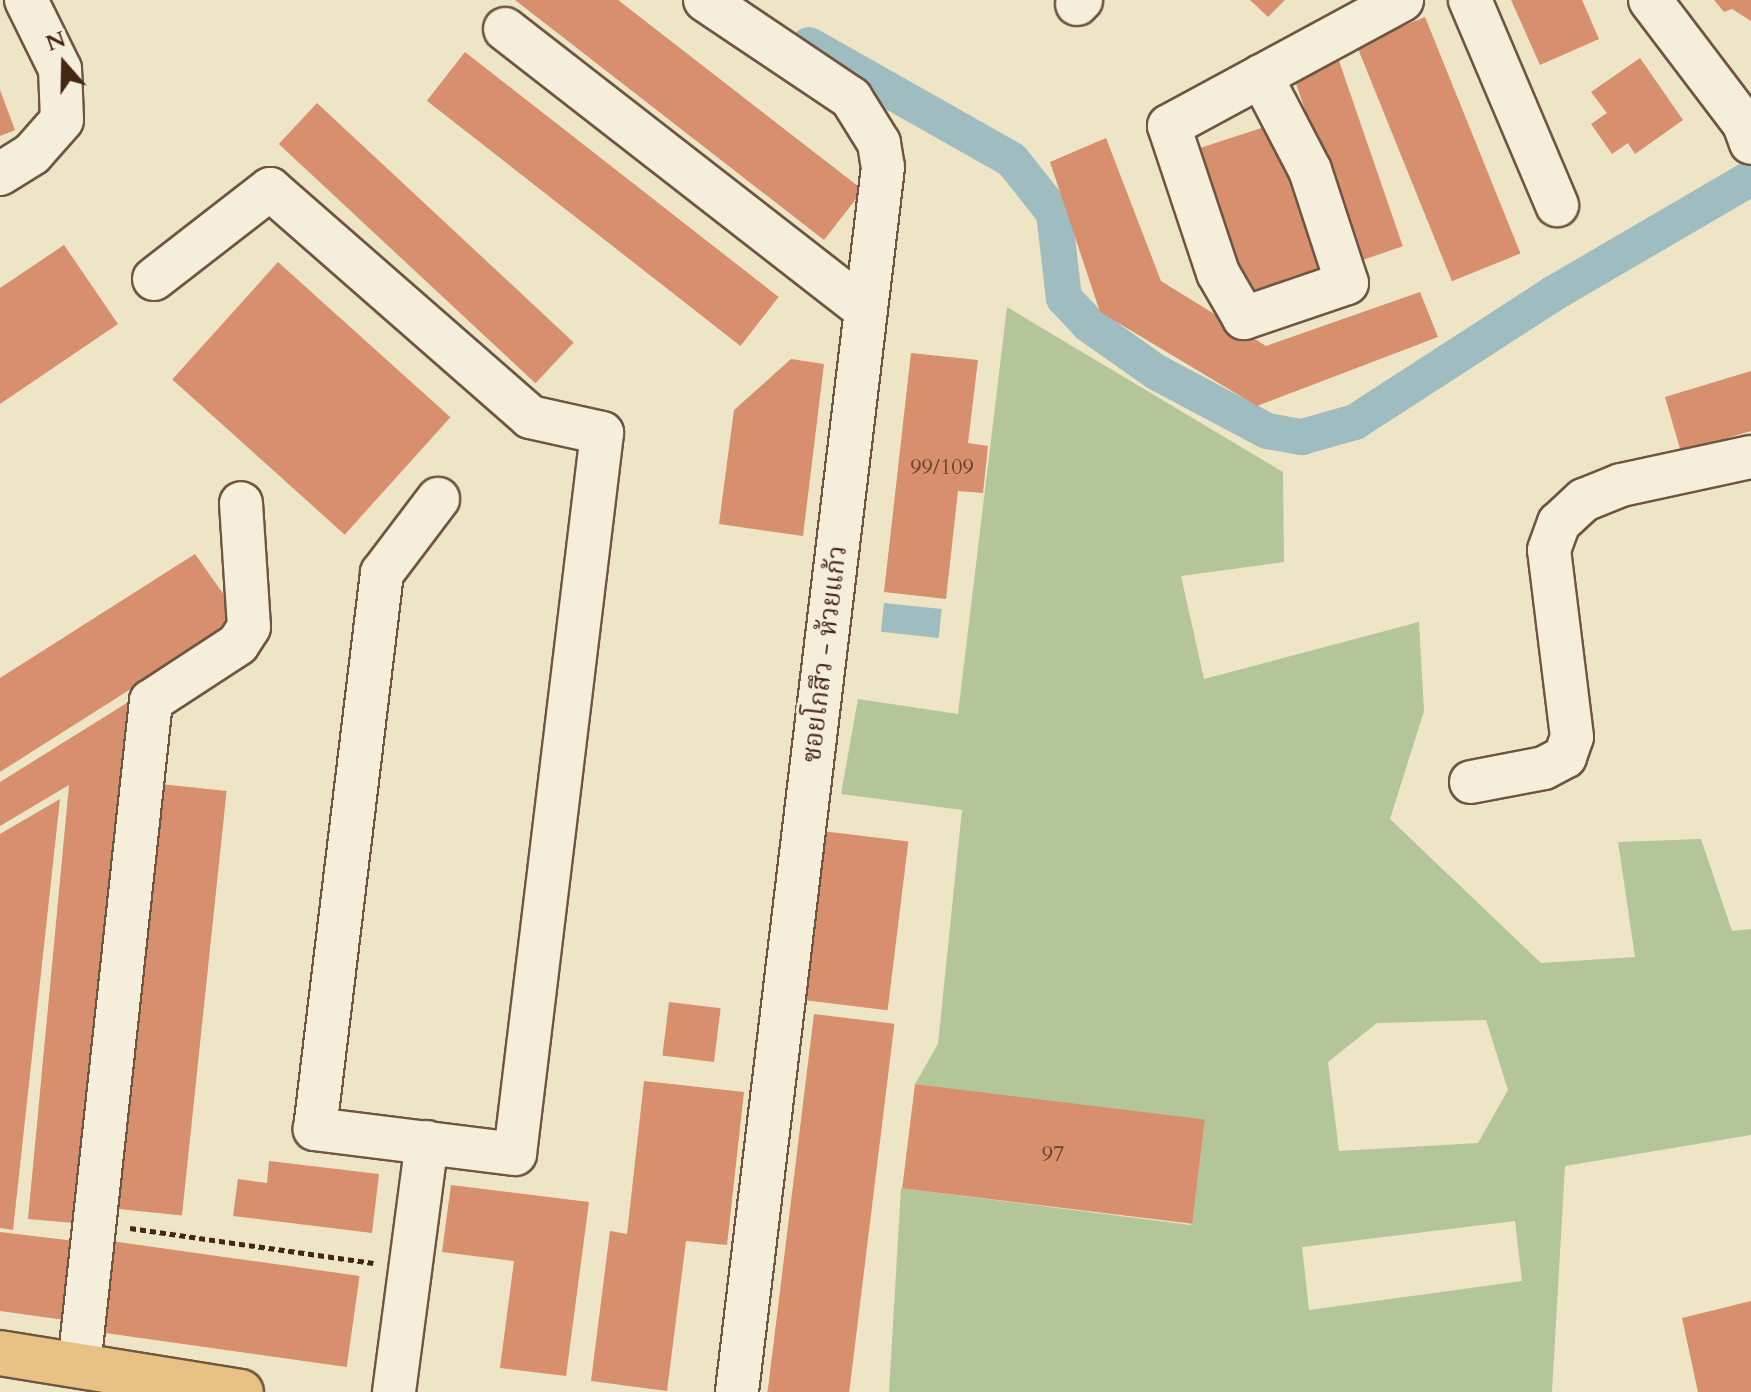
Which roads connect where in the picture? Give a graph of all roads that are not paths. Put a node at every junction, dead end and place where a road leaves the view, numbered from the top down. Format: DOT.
graph roads {
  1 [pos="26,0"];
  2 [pos="705,0"];
  3 [pos="1402,0"];
  4 [pos="1470,0"];
  5 [pos="1650,0"];
  6 [pos="505,29"];
  7 [pos="1261,76"];
  8 [pos="1749,126"];
  9 [pos="0,174"];
  10 [pos="1557,205"];
  11 [pos="154,279"];
  12 [pos="866,310"];
  13 [pos="1751,457"];
  14 [pos="438,499"];
  15 [pos="241,503"];
  16 [pos="1471,782"];
  17 [pos="427,1142"];
  18 [pos="0,1353"];
  19 [pos="79,1366"];
  20 [pos="241,1392"];
  21 [pos="394,1392"];
  22 [pos="737,1392"];
  1 -- 9 [label="street"];
  2 -- 12 [label="street, ซอยโกสึว - ห้วยแก้ว"];
  3 -- 7 [label="street"];
  4 -- 10 [label="street"];
  5 -- 8 [label="street"];
  6 -- 12 [label="street"];
  7 -- 7 [label="street"];
  11 -- 17 [label="street"];
  12 -- 22 [label="street, ซอยโกสึว - ห้วยแก้ว"];
  13 -- 16 [label="street"];
  14 -- 17 [label="street"];
  15 -- 19 [label="street"];
  17 -- 21 [label="street"];
  18 -- 19 [label="main road"];
  19 -- 20 [label="main road"];
}
